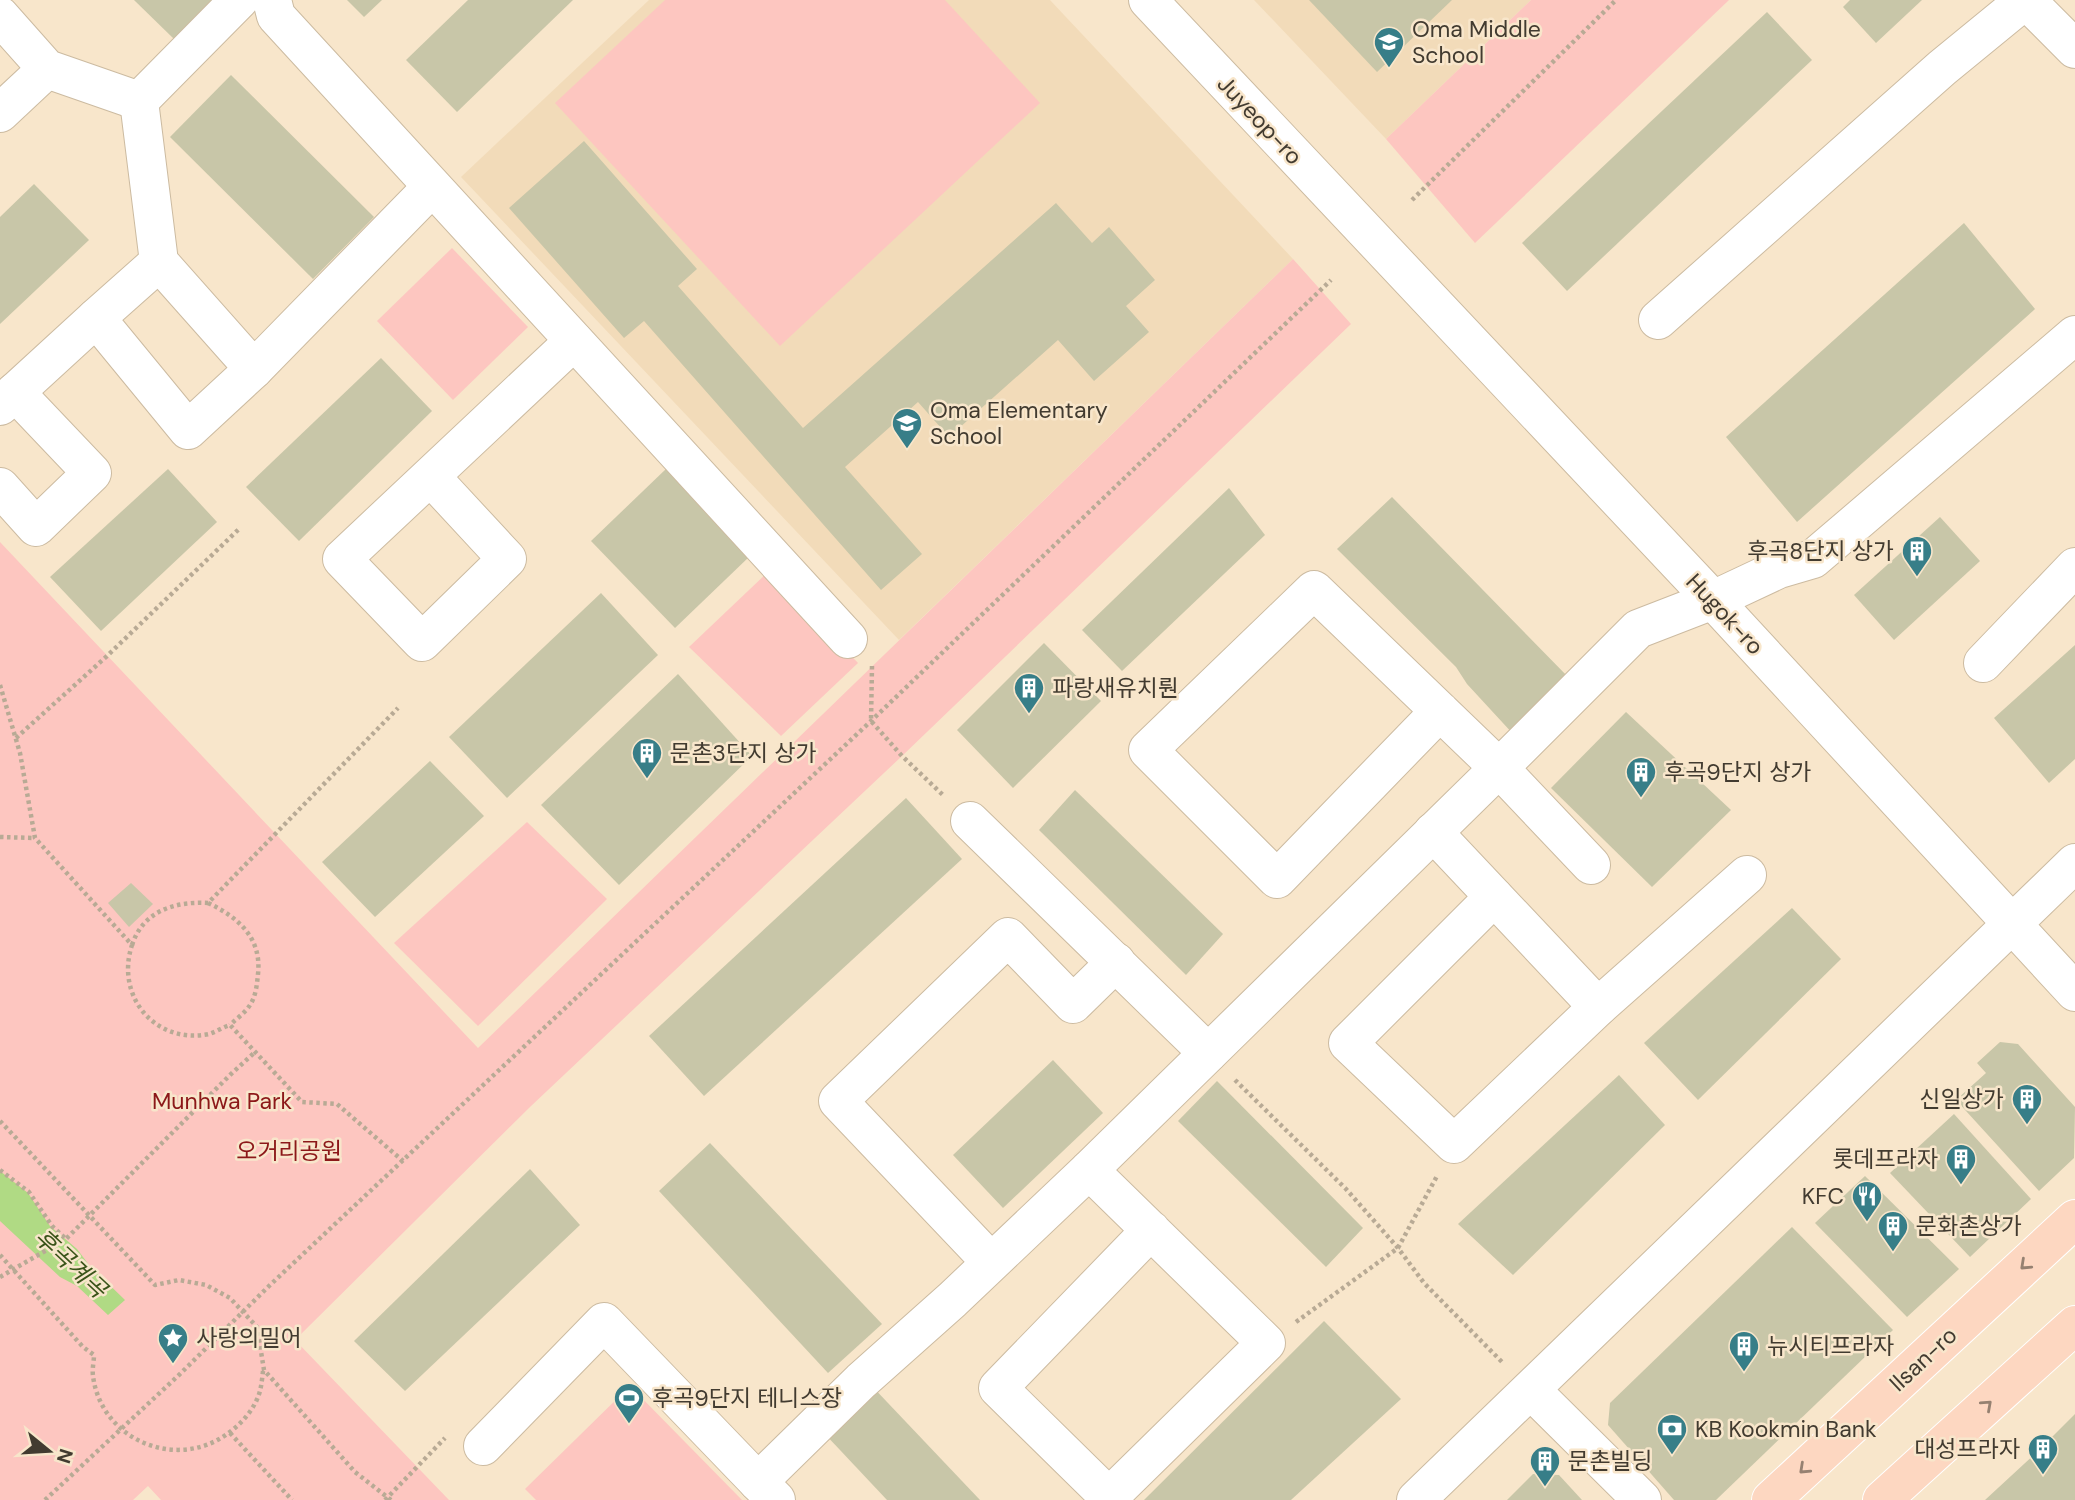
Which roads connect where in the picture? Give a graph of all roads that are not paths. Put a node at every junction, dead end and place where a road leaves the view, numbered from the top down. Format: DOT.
graph roads {
  1 [pos="239,0"];
  2 [pos="272,0"];
  3 [pos="1148,0"];
  4 [pos="2025,0"];
  5 [pos="0,16"];
  6 [pos="2075,49"];
  7 [pos="47,69"];
  8 [pos="139,101"];
  9 [pos="0,113"];
  10 [pos="432,187"];
  11 [pos="1372,240"];
  12 [pos="159,262"];
  13 [pos="96,318"];
  14 [pos="1658,320"];
  15 [pos="574,341"];
  16 [pos="2072,344"];
  17 [pos="254,369"];
  18 [pos="8,399"];
  19 [pos="431,477"];
  20 [pos="0,487"];
  21 [pos="2075,567"];
  22 [pos="1713,600"];
  23 [pos="848,639"];
  24 [pos="1983,663"];
  25 [pos="1440,712"];
  26 [pos="1499,768"];
  27 [pos="970,821"];
  28 [pos="1433,832"];
  29 [pos="2075,863"];
  30 [pos="1591,865"];
  31 [pos="1747,875"];
  32 [pos="1494,897"];
  33 [pos="2010,923"];
  34 [pos="1115,962"];
  35 [pos="2075,992"];
  36 [pos="1598,1007"];
  37 [pos="1208,1053"];
  38 [pos="1089,1170"];
  39 [pos="2075,1219"];
  40 [pos="1151,1230"];
  41 [pos="991,1262"];
  42 [pos="2075,1325"];
  43 [pos="1531,1390"];
  44 [pos="469,1438"];
  45 [pos="767,1491"];
  46 [pos="1416,1500"];
  47 [pos="1642,1500"];
  48 [pos="1771,1500"];
  49 [pos="1882,1500"];
  1 -- 8 [label="street"];
  2 -- 10 [label="street"];
  3 -- 11 [label="street, Juyeop-ro"];
  4 -- 6 [label="street"];
  4 -- 14 [label="street"];
  5 -- 7 [label="street"];
  7 -- 8 [label="street"];
  7 -- 9 [label="street"];
  8 -- 12 [label="street"];
  10 -- 15 [label="street"];
  10 -- 17 [label="street"];
  11 -- 22 [label="street, Hugok-ro"];
  12 -- 13 [label="street"];
  12 -- 17 [label="street"];
  13 -- 17 [label="street"];
  13 -- 18 [label="street"];
  15 -- 19 [label="street"];
  15 -- 23 [label="street"];
  16 -- 22 [label="street"];
  18 -- 20 [label="street"];
  21 -- 24 [label="street"];
  22 -- 26 [label="street"];
  22 -- 33 [label="street, Hugok-ro"];
  25 -- 25 [label="street"];
  25 -- 26 [label="street"];
  26 -- 28 [label="street"];
  26 -- 30 [label="street"];
  27 -- 34 [label="street"];
  28 -- 32 [label="street"];
  28 -- 37 [label="street"];
  29 -- 33 [label="street"];
  31 -- 36 [label="street"];
  32 -- 36 [label="street"];
  32 -- 36 [label="street"];
  33 -- 35 [label="street, Hugok-ro"];
  33 -- 43 [label="street"];
  34 -- 37 [label="street"];
  34 -- 41 [label="street"];
  37 -- 38 [label="street"];
  38 -- 40 [label="street"];
  38 -- 41 [label="street"];
  39 -- 48 [label="main road, Ilsan-ro, one-way"];
  40 -- 40 [label="street"];
  41 -- 45 [label="street"];
  49 -- 42 [label="main road, one-way"];
  43 -- 46 [label="street"];
  43 -- 47 [label="street"];
  44 -- 45 [label="street"];
}
